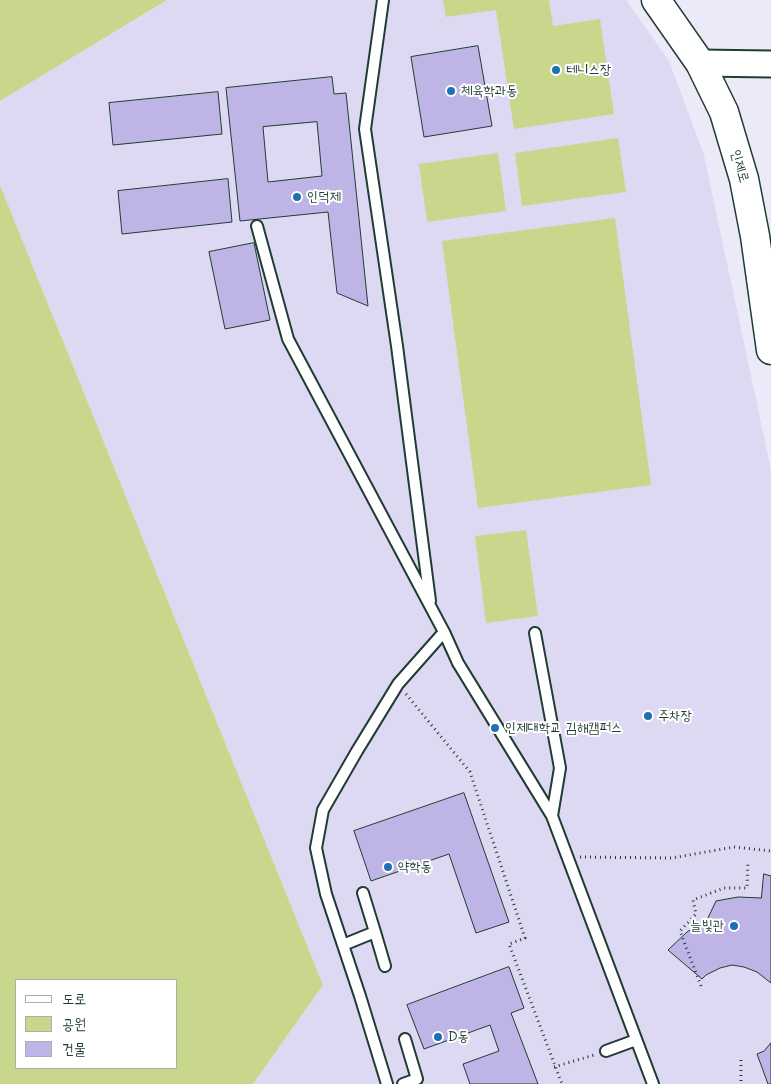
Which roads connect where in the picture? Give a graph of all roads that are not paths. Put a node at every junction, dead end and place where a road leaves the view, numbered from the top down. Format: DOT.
graph roads {
  1 [pos="383,0"];
  2 [pos="656,0"];
  3 [pos="700,63"];
  4 [pos="771,64"];
  5 [pos="258,226"];
  6 [pos="771,350"];
  7 [pos="430,607"];
  8 [pos="444,632"];
  9 [pos="536,633"];
  10 [pos="552,816"];
  11 [pos="364,893"];
  12 [pos="375,932"];
  13 [pos="343,945"];
  14 [pos="385,966"];
  15 [pos="405,1039"];
  16 [pos="636,1040"];
  17 [pos="606,1051"];
  18 [pos="418,1081"];
  19 [pos="387,1084"];
  20 [pos="403,1084"];
  21 [pos="653,1084"];
  1 -- 7 [label="lane"];
  2 -- 3 [label="main road, 인제로"];
  3 -- 4 [label="street"];
  3 -- 6 [label="main road, 인제로"];
  5 -- 7 [label="lane"];
  7 -- 8 [label="lane"];
  8 -- 10 [label="lane"];
  8 -- 13 [label="lane"];
  9 -- 10 [label="lane"];
  10 -- 16 [label="lane"];
  11 -- 12 [label="lane"];
  12 -- 13 [label="lane"];
  12 -- 14 [label="lane"];
  13 -- 19 [label="lane"];
  15 -- 18 [label="lane"];
  16 -- 17 [label="lane"];
  16 -- 21 [label="lane"];
  18 -- 20 [label="lane"];
}
